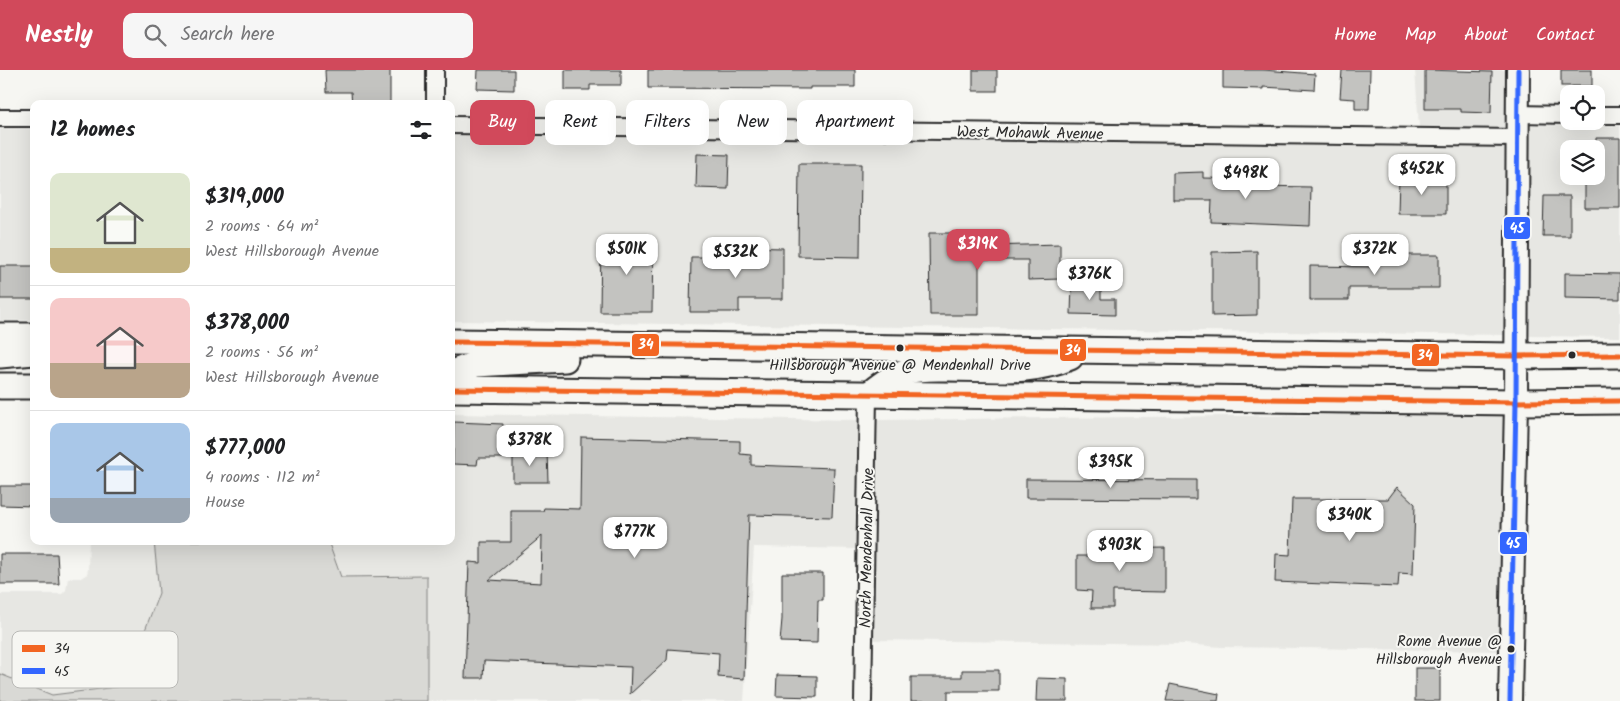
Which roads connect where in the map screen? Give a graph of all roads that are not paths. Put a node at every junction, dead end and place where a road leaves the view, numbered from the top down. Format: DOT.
graph roads {
  1 [pos="435,70"];
  2 [pos="1518,70"];
  3 [pos="435,100"];
  4 [pos="1518,114"];
  5 [pos="1560,114"];
  6 [pos="1605,115"];
  7 [pos="1620,115"];
  8 [pos="0,118"];
  9 [pos="30,118"];
  10 [pos="455,125"];
  11 [pos="1518,138"];
  12 [pos="0,336"];
  13 [pos="30,336"];
  14 [pos="455,342"];
  15 [pos="616,344"];
  16 [pos="1086,349"];
  17 [pos="30,352"];
  18 [pos="0,355"];
  19 [pos="1620,355"];
  20 [pos="1516,356"];
  21 [pos="455,373"];
  22 [pos="0,386"];
  23 [pos="30,386"];
  24 [pos="455,389"];
  25 [pos="868,395"];
  26 [pos="1620,401"];
  27 [pos="1516,402"];
  28 [pos="863,701"];
  29 [pos="1510,701"];
  1 -- 3 [label="street"];
  2 -- 4 [label="street"];
  4 -- 5 [label="street"];
  4 -- 11 [label="street"];
  6 -- 7 [label="street"];
  8 -- 9 [label="street"];
  10 -- 11 [label="street, West Mohawk Avenue"];
  11 -- 20 [label="street"];
  12 -- 13 [label="main road"];
  14 -- 15 [label="main road"];
  15 -- 16 [label="main road"];
  15 -- 21 [label="main road"];
  16 -- 20 [label="main road"];
  16 -- 25 [label="main road"];
  17 -- 18 [label="main road"];
  19 -- 20 [label="main road"];
  20 -- 27 [label="street"];
  22 -- 23 [label="main road"];
  24 -- 25 [label="main road"];
  25 -- 27 [label="main road"];
  25 -- 28 [label="street, North Mendenhall Drive"];
  26 -- 27 [label="main road"];
  27 -- 29 [label="street"];
}
